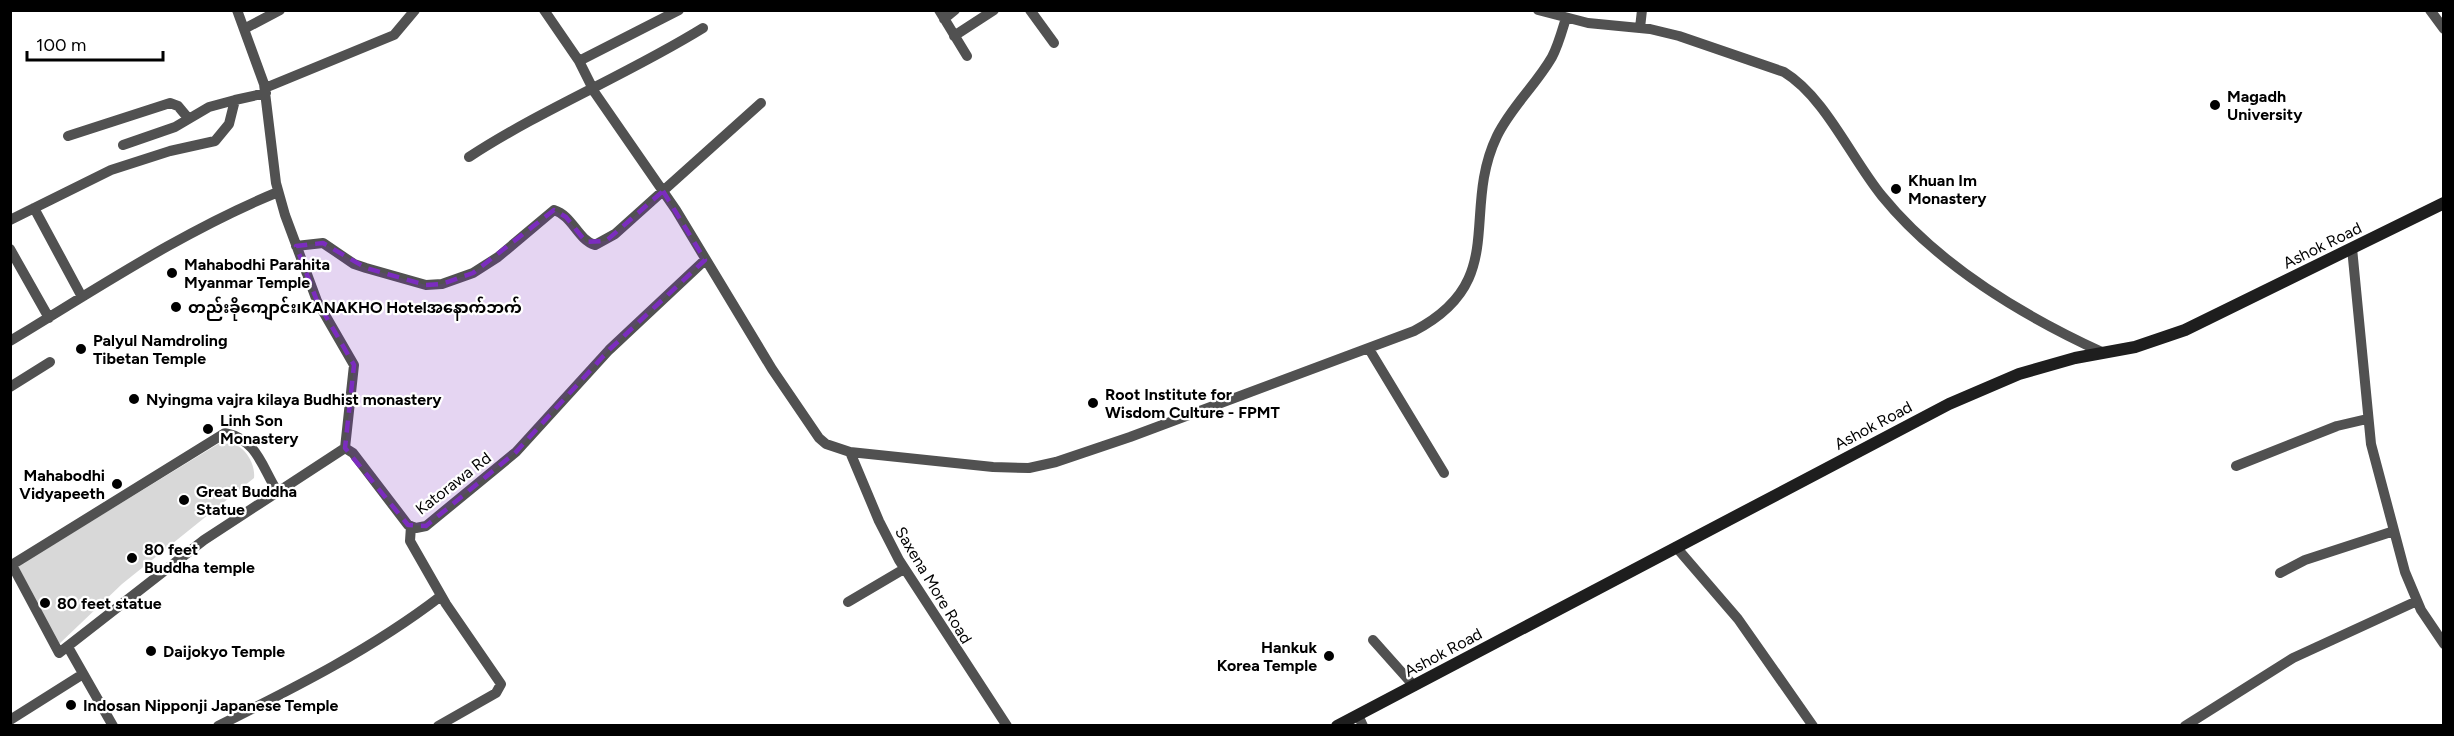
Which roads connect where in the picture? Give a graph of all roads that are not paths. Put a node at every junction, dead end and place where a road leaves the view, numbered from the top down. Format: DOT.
graph roads {
  1 [pos="237,10"];
  2 [pos="280,10"];
  3 [pos="415,10"];
  4 [pos="544,10"];
  5 [pos="679,10"];
  6 [pos="956,10"];
  7 [pos="994,10"];
  8 [pos="1030,10"];
  9 [pos="1538,10"];
  10 [pos="1642,10"];
  11 [pos="2430,10"];
  12 [pos="942,15"];
  13 [pos="1566,18"];
  14 [pos="2442,23"];
  15 [pos="703,28"];
  16 [pos="1640,28"];
  17 [pos="244,29"];
  18 [pos="954,36"];
  19 [pos="1054,43"];
  20 [pos="966,56"];
  21 [pos="579,61"];
  22 [pos="593,88"];
  23 [pos="265,91"];
  24 [pos="235,100"];
  25 [pos="761,103"];
  26 [pos="188,118"];
  27 [pos="68,136"];
  28 [pos="123,145"];
  29 [pos="469,157"];
  30 [pos="663,191"];
  31 [pos="278,192"];
  32 [pos="2444,203"];
  33 [pos="34,208"];
  34 [pos="10,220"];
  35 [pos="296,246"];
  36 [pos="2352,248"];
  37 [pos="10,249"];
  38 [pos="705,260"];
  39 [pos="82,297"];
  40 [pos="49,318"];
  41 [pos="10,341"];
  42 [pos="1369,349"];
  43 [pos="2104,353"];
  44 [pos="50,362"];
  45 [pos="10,387"];
  46 [pos="2367,419"];
  47 [pos="345,448"];
  48 [pos="850,452"];
  49 [pos="2236,466"];
  50 [pos="1444,473"];
  51 [pos="277,491"];
  52 [pos="411,526"];
  53 [pos="2394,531"];
  54 [pos="1676,547"];
  55 [pos="11,565"];
  56 [pos="904,569"];
  57 [pos="2280,573"];
  58 [pos="441,596"];
  59 [pos="2417,601"];
  60 [pos="848,602"];
  61 [pos="1373,640"];
  62 [pos="2444,644"];
  63 [pos="68,647"];
  64 [pos="83,675"];
  65 [pos="1414,686"];
  66 [pos="10,720"];
  67 [pos="1360,720"];
  68 [pos="113,726"];
  69 [pos="218,726"];
  70 [pos="438,726"];
  71 [pos="1007,726"];
  72 [pos="1337,726"];
  73 [pos="1813,726"];
  74 [pos="2185,726"];
  1 -- 17 [label="street"];
  2 -- 17 [label="street"];
  3 -- 23 [label="street"];
  4 -- 21 [label="street"];
  5 -- 21 [label="street"];
  6 -- 12 [label="street"];
  7 -- 18 [label="street"];
  8 -- 19 [label="street"];
  9 -- 13 [label="street"];
  10 -- 16 [label="street"];
  11 -- 14 [label="street"];
  12 -- 18 [label="street"];
  13 -- 16 [label="street"];
  13 -- 42 [label="street"];
  15 -- 22 [label="street"];
  16 -- 43 [label="street"];
  17 -- 23 [label="street"];
  18 -- 20 [label="street"];
  21 -- 22 [label="street"];
  22 -- 29 [label="street"];
  22 -- 30 [label="street"];
  23 -- 24 [label="street"];
  23 -- 31 [label="street"];
  24 -- 26 [label="street"];
  24 -- 33 [label="street"];
  25 -- 30 [label="street"];
  26 -- 27 [label="street"];
  26 -- 28 [label="street"];
  30 -- 35 [label="street"];
  30 -- 38 [label="street"];
  31 -- 35 [label="street"];
  31 -- 39 [label="street"];
  32 -- 36 [label="street, Ashok Road"];
  33 -- 34 [label="street"];
  33 -- 39 [label="street"];
  35 -- 47 [label="street"];
  36 -- 43 [label="street, Ashok Road"];
  36 -- 46 [label="street"];
  37 -- 40 [label="street"];
  38 -- 48 [label="street"];
  38 -- 52 [label="street, Katorawa Rd"];
  39 -- 40 [label="street"];
  40 -- 41 [label="street"];
  42 -- 48 [label="street"];
  42 -- 50 [label="street"];
  43 -- 54 [label="street, Ashok Road"];
  44 -- 45 [label="street"];
  46 -- 49 [label="street"];
  46 -- 53 [label="street"];
  47 -- 51 [label="street"];
  47 -- 52 [label="street, Katorawa Rd"];
  48 -- 56 [label="street, Saxena More Road"];
  51 -- 55 [label="street"];
  51 -- 63 [label="street"];
  52 -- 58 [label="street"];
  53 -- 57 [label="street"];
  53 -- 59 [label="street"];
  54 -- 65 [label="street, Ashok Road"];
  54 -- 73 [label="street"];
  55 -- 63 [label="street"];
  56 -- 60 [label="street"];
  56 -- 71 [label="street, Saxena More Road"];
  58 -- 69 [label="street"];
  58 -- 70 [label="street"];
  59 -- 62 [label="street"];
  59 -- 74 [label="street"];
  61 -- 65 [label="street"];
  63 -- 64 [label="street"];
  64 -- 66 [label="street"];
  64 -- 68 [label="street"];
  65 -- 67 [label="street, Ashok Road"];
  67 -- 72 [label="street, Ashok Road"];
}
